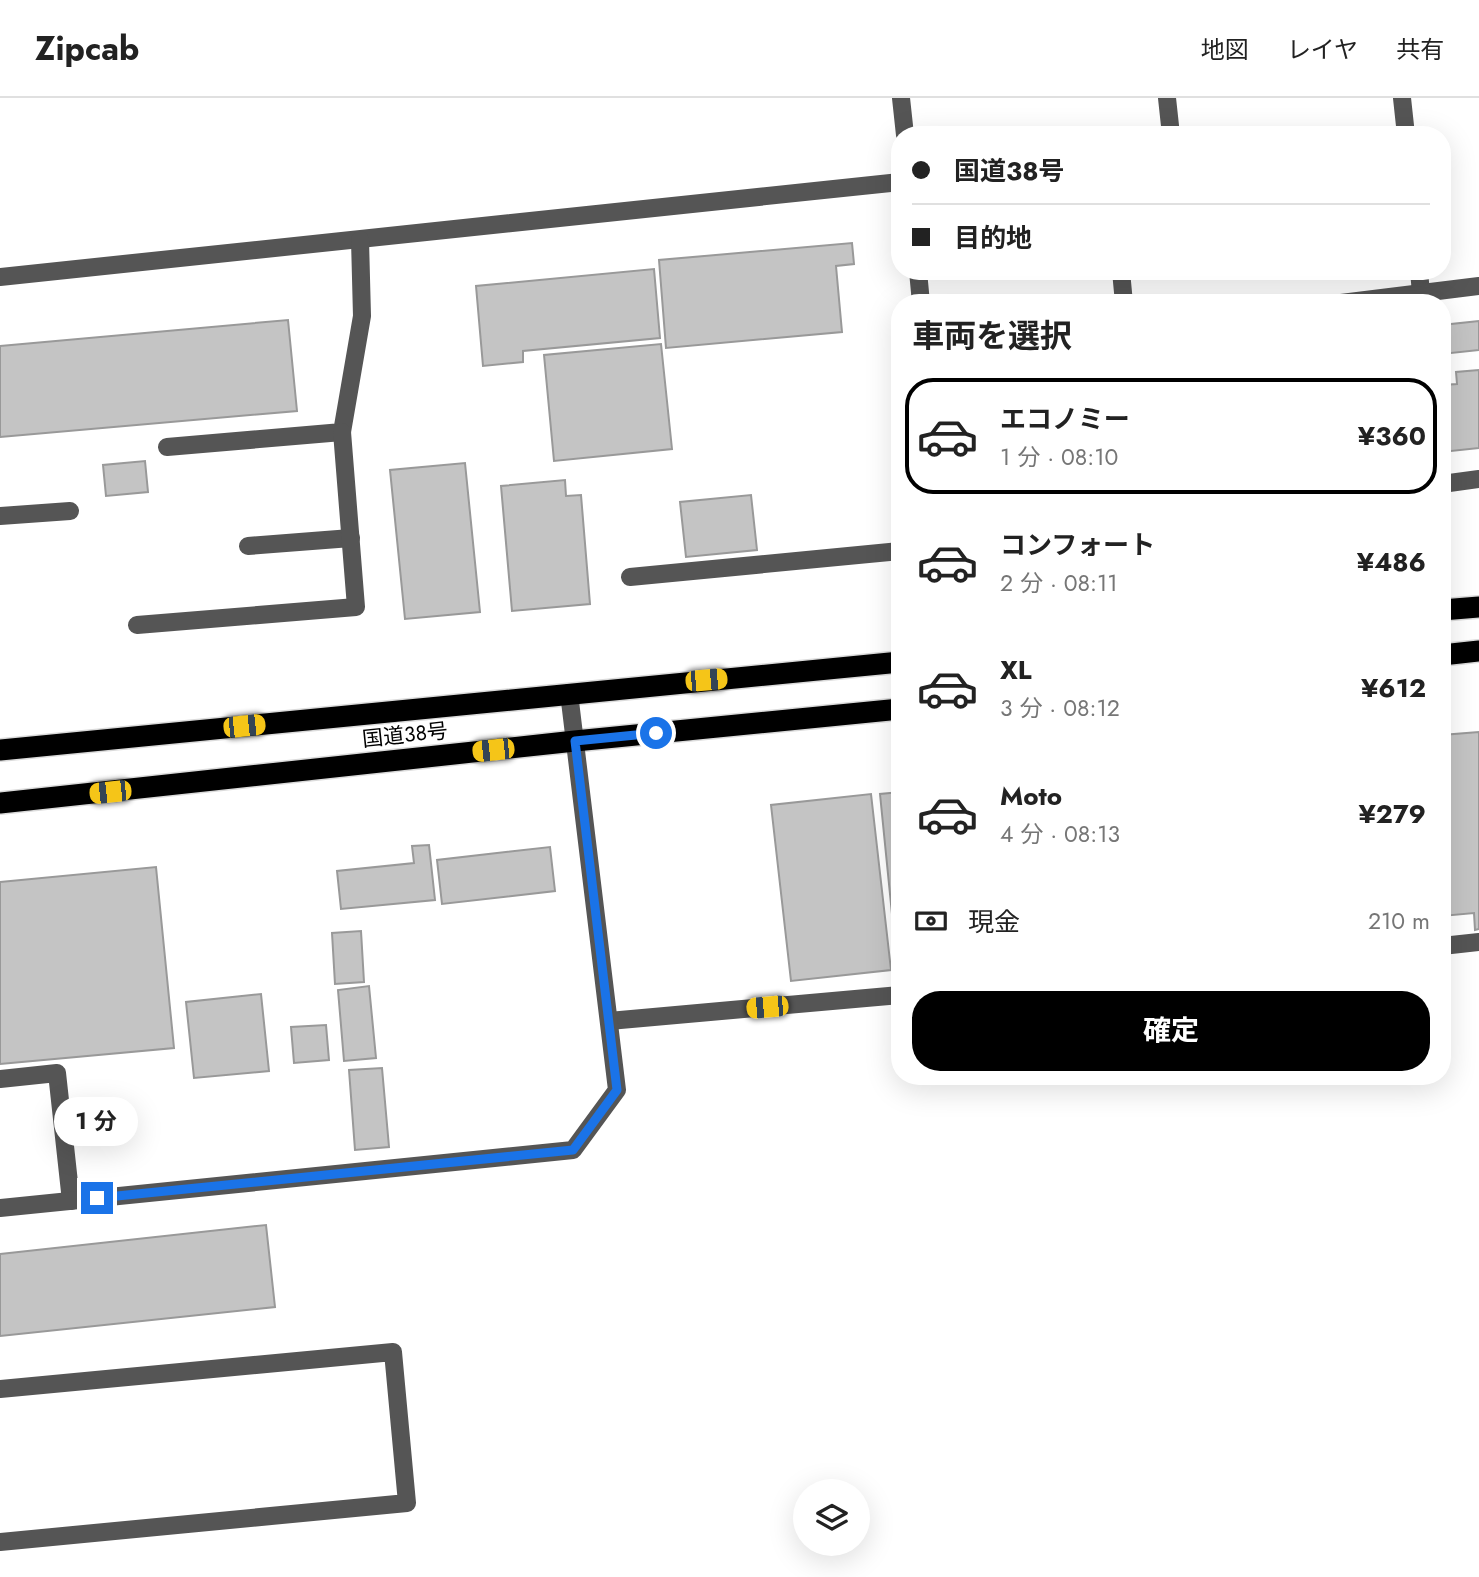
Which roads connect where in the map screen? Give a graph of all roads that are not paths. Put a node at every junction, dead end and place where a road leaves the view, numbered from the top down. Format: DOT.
graph roads {
  1 [pos="901,98"];
  2 [pos="1167,98"];
  3 [pos="1402,98"];
  4 [pos="904,126"];
  5 [pos="1170,126"];
  6 [pos="1405,126"];
  7 [pos="891,183"];
  8 [pos="359,240"];
  9 [pos="0,277"];
  10 [pos="1420,280"];
  11 [pos="1479,286"];
  12 [pos="1421,293"];
  13 [pos="1413,294"];
  14 [pos="342,432"];
  15 [pos="167,447"];
  16 [pos="1479,480"];
  17 [pos="1451,483"];
  18 [pos="70,511"];
  19 [pos="0,516"];
  20 [pos="351,538"];
  21 [pos="248,546"];
  22 [pos="891,552"];
  23 [pos="630,577"];
  24 [pos="1479,607"];
  25 [pos="1451,609"];
  26 [pos="137,625"];
  27 [pos="1479,651"];
  28 [pos="1451,654"];
  29 [pos="891,663"];
  30 [pos="569,693"];
  31 [pos="891,710"];
  32 [pos="575,741"];
  33 [pos="0,750"];
  34 [pos="0,803"];
  35 [pos="1479,942"];
  36 [pos="1451,945"];
  37 [pos="891,996"];
  38 [pos="609,1021"];
  39 [pos="0,1079"];
  40 [pos="71,1201"];
  41 [pos="0,1208"];
  42 [pos="0,1390"];
  43 [pos="0,1542"];
  1 -- 4 [label="street"];
  2 -- 5 [label="street"];
  3 -- 6 [label="street"];
  7 -- 8 [label="street"];
  8 -- 9 [label="street"];
  8 -- 14 [label="street"];
  10 -- 12 [label="street"];
  11 -- 12 [label="street"];
  12 -- 13 [label="street"];
  14 -- 15 [label="street"];
  14 -- 20 [label="street"];
  16 -- 17 [label="street"];
  18 -- 19 [label="street"];
  20 -- 21 [label="street"];
  20 -- 26 [label="street"];
  22 -- 23 [label="street"];
  24 -- 25 [label="highway"];
  27 -- 28 [label="highway"];
  29 -- 30 [label="highway, 国道38号"];
  30 -- 32 [label="street"];
  30 -- 33 [label="highway, 国道38号"];
  31 -- 32 [label="highway, 国道38号"];
  32 -- 34 [label="highway, 国道38号"];
  32 -- 38 [label="street"];
  35 -- 36 [label="street"];
  37 -- 38 [label="street"];
  38 -- 40 [label="street"];
  39 -- 40 [label="street"];
  40 -- 41 [label="street"];
  42 -- 43 [label="street"];
}
